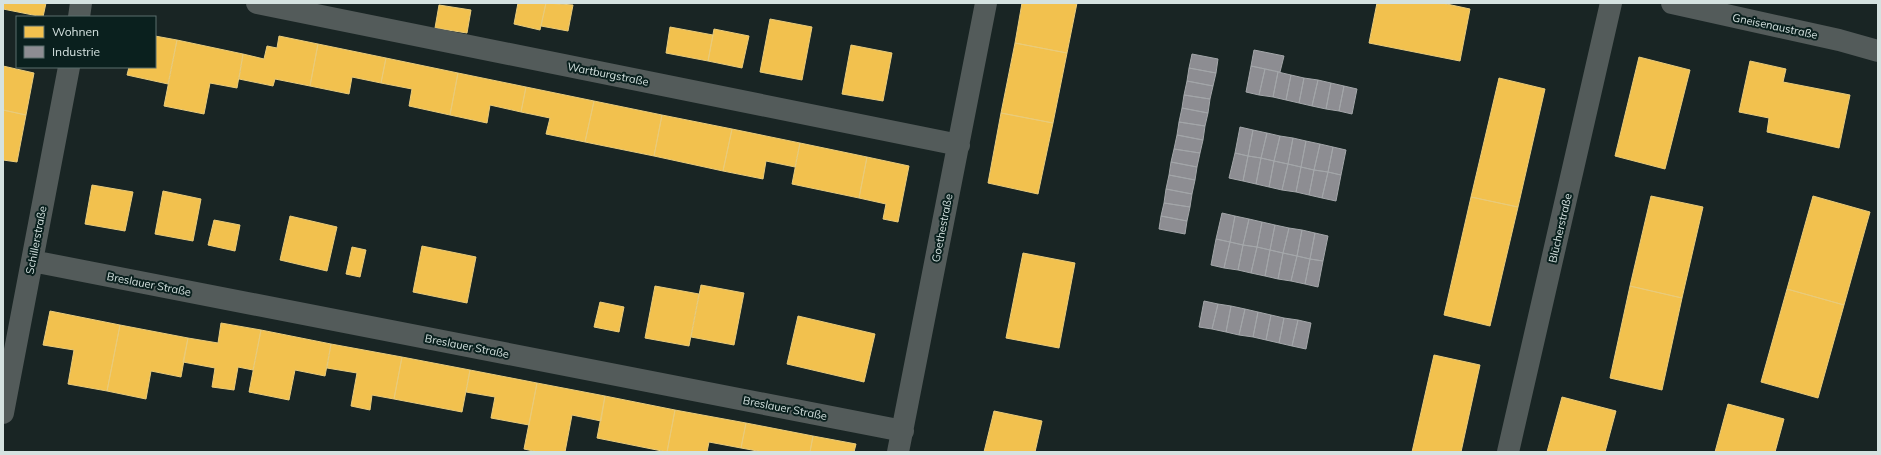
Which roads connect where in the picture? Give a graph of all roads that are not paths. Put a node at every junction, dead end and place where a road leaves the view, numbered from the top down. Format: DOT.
graph roads {
  1 [pos="81,3"];
  2 [pos="257,3"];
  3 [pos="986,3"];
  4 [pos="1611,3"];
  5 [pos="1672,3"];
  6 [pos="79,16"];
  7 [pos="1878,51"];
  8 [pos="69,68"];
  9 [pos="959,145"];
  10 [pos="32,261"];
  11 [pos="3,413"];
  12 [pos="903,431"];
  13 [pos="898,452"];
  14 [pos="1508,452"];
  1 -- 6 [label="street"];
  2 -- 9 [label="street, Wartburgstraße"];
  3 -- 9 [label="street, Goethestraße"];
  4 -- 14 [label="street, Blücherstraße"];
  5 -- 7 [label="street, Gneisenaustraße"];
  8 -- 10 [label="street, Schillerstraße"];
  9 -- 12 [label="street, Goethestraße"];
  10 -- 11 [label="street, Schillerstraße"];
  10 -- 12 [label="street, Breslauer Straße"];
  12 -- 13 [label="street, Goethestraße"];
}
